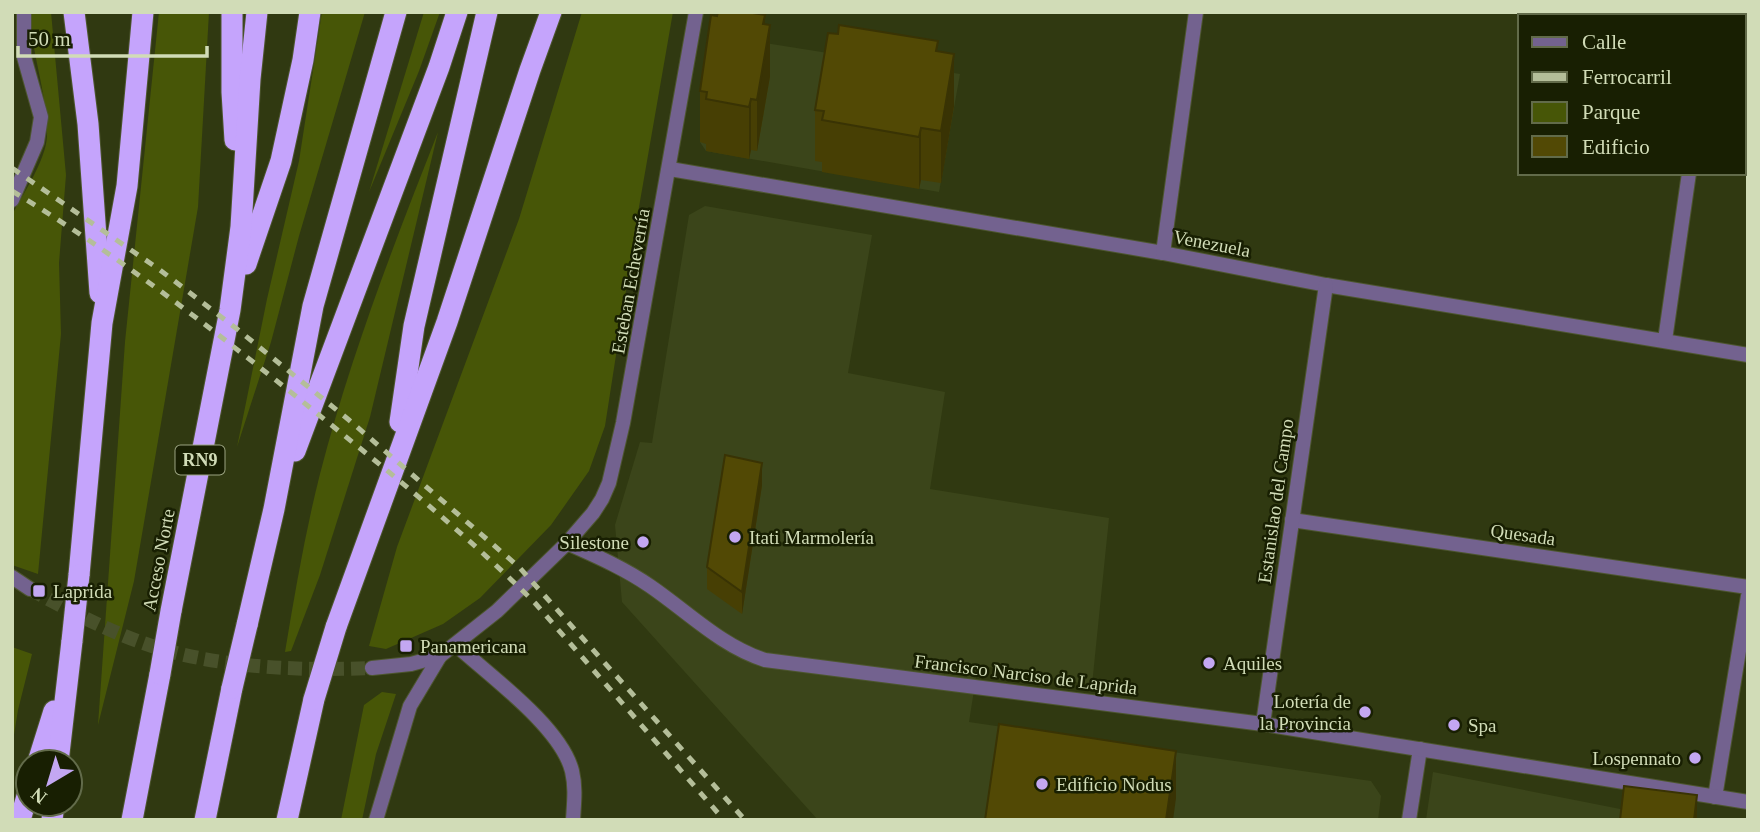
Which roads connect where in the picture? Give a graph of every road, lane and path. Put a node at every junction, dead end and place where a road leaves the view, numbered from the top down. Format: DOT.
graph roads {
  1 [pos="23,12"];
  2 [pos="74,12"];
  3 [pos="143,12"];
  4 [pos="232,12"];
  5 [pos="257,12"];
  6 [pos="310,12"];
  7 [pos="396,12"];
  8 [pos="457,12"];
  9 [pos="487,12"];
  10 [pos="541,12"];
  11 [pos="551,12"];
  12 [pos="696,12"];
  13 [pos="1196,12"];
  14 [pos="530,70"];
  15 [pos="670,169"];
  16 [pos="1689,175"];
  17 [pos="12,200"];
  18 [pos="241,227"];
  19 [pos="1163,253"];
  20 [pos="1326,285"];
  21 [pos="230,310"];
  22 [pos="102,323"];
  23 [pos="1665,340"];
  24 [pos="1748,355"];
  25 [pos="394,462"];
  26 [pos="274,509"];
  27 [pos="1292,520"];
  28 [pos="567,543"];
  29 [pos="12,577"];
  30 [pos="1748,586"];
  31 [pos="30,589"];
  32 [pos="1748,596"];
  33 [pos="456,645"];
  34 [pos="440,656"];
  35 [pos="372,668"];
  36 [pos="67,669"];
  37 [pos="1263,724"];
  38 [pos="42,748"];
  39 [pos="59,748"];
  40 [pos="1420,749"];
  41 [pos="1715,797"];
  42 [pos="1748,802"];
  43 [pos="132,820"];
  44 [pos="205,820"];
  45 [pos="287,820"];
  46 [pos="376,820"];
  47 [pos="573,820"];
  48 [pos="1409,820"];
  1 -- 17 [label="street"];
  2 -- 22 [label="highway"];
  3 -- 22 [label="highway"];
  4 -- 18 [label="highway"];
  5 -- 18 [label="highway"];
  6 -- 21 [label="highway"];
  7 -- 26 [label="highway"];
  8 -- 26 [label="highway"];
  9 -- 25 [label="highway"];
  10 -- 14 [label="highway"];
  11 -- 14 [label="highway"];
  12 -- 15 [label="street, Esteban Echeverría"];
  13 -- 19 [label="street"];
  14 -- 25 [label="highway"];
  15 -- 19 [label="street, Venezuela"];
  15 -- 28 [label="street, Esteban Echeverría"];
  16 -- 23 [label="street"];
  18 -- 21 [label="highway"];
  19 -- 20 [label="street, Venezuela"];
  20 -- 23 [label="street, Venezuela"];
  20 -- 27 [label="street, Estanislao del Campo"];
  21 -- 43 [label="highway, Acceso Norte / RN9, bridge"];
  22 -- 36 [label="highway, bridge"];
  23 -- 24 [label="street, Venezuela"];
  25 -- 45 [label="highway, bridge"];
  26 -- 44 [label="highway, bridge"];
  27 -- 30 [label="street, Quesada"];
  27 -- 37 [label="street, Estanislao del Campo"];
  28 -- 33 [label="street"];
  28 -- 37 [label="street, Francisco Narciso de Laprida"];
  29 -- 31 [label="street"];
  32 -- 41 [label="street"];
  33 -- 34 [label="street"];
  33 -- 47 [label="street"];
  34 -- 35 [label="street"];
  34 -- 46 [label="street"];
  36 -- 38 [label="highway"];
  36 -- 39 [label="highway"];
  37 -- 40 [label="street, Francisco Narciso de Laprida"];
  40 -- 41 [label="street, Francisco Narciso de Laprida"];
  40 -- 48 [label="street"];
  41 -- 42 [label="street, Francisco Narciso de Laprida"];
}
